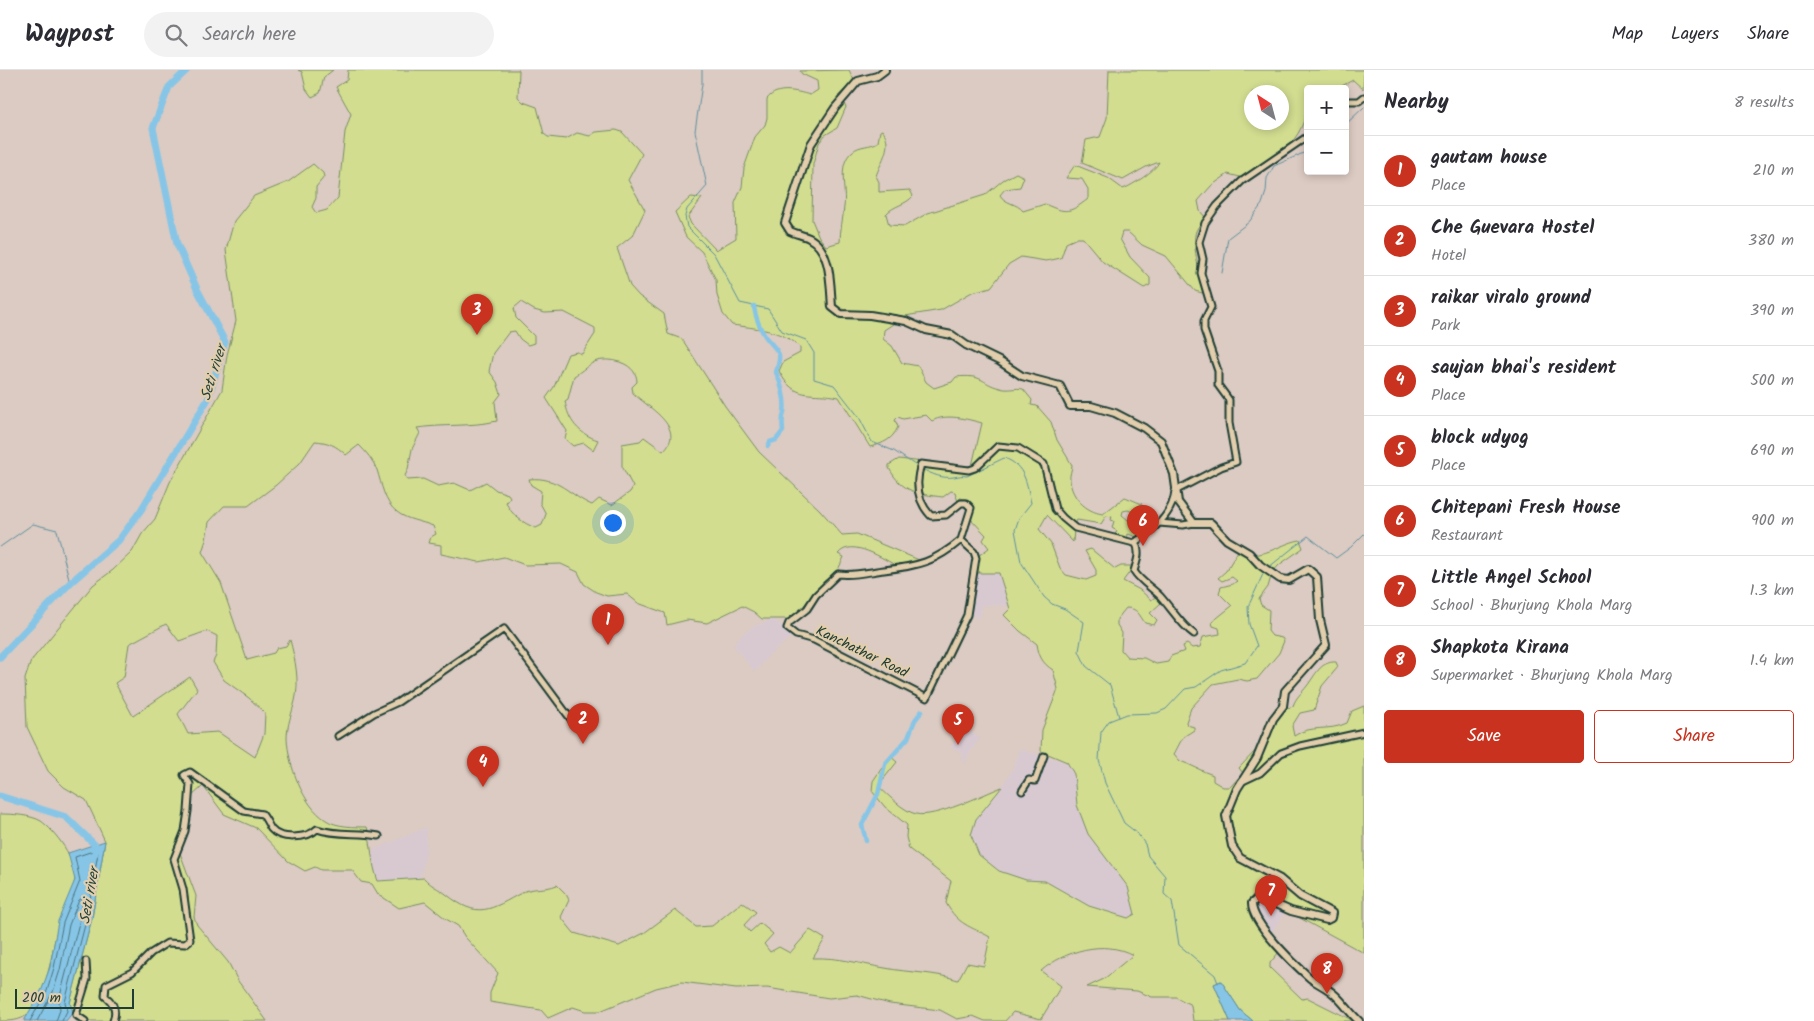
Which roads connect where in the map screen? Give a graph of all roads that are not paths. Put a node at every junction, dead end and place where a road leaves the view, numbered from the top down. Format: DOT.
graph roads {
  1 [pos="886,70"];
  2 [pos="1364,97"];
  3 [pos="1349,101"];
  4 [pos="1304,139"];
  5 [pos="1175,491"];
  6 [pos="1158,524"];
  7 [pos="1194,524"];
  8 [pos="961,540"];
  9 [pos="1135,542"];
  10 [pos="1194,634"];
  11 [pos="573,722"];
  12 [pos="1364,732"];
  13 [pos="338,736"];
  14 [pos="1044,756"];
  15 [pos="1241,782"];
  16 [pos="1022,791"];
  17 [pos="379,836"];
  18 [pos="86,961"];
  19 [pos="85,1021"];
  20 [pos="113,1021"];
  21 [pos="1359,1021"];
  1 -- 5 [label="main road"];
  2 -- 3 [label="street"];
  4 -- 5 [label="street"];
  5 -- 6 [label="street"];
  5 -- 7 [label="main road"];
  6 -- 7 [label="street"];
  6 -- 9 [label="street"];
  7 -- 15 [label="main road"];
  8 -- 8 [label="street, Kanchathar Road"];
  8 -- 9 [label="street"];
  9 -- 10 [label="street"];
  11 -- 13 [label="street"];
  12 -- 15 [label="street"];
  14 -- 16 [label="street"];
  15 -- 21 [label="main road"];
  17 -- 20 [label="street"];
  18 -- 19 [label="street"];
}
